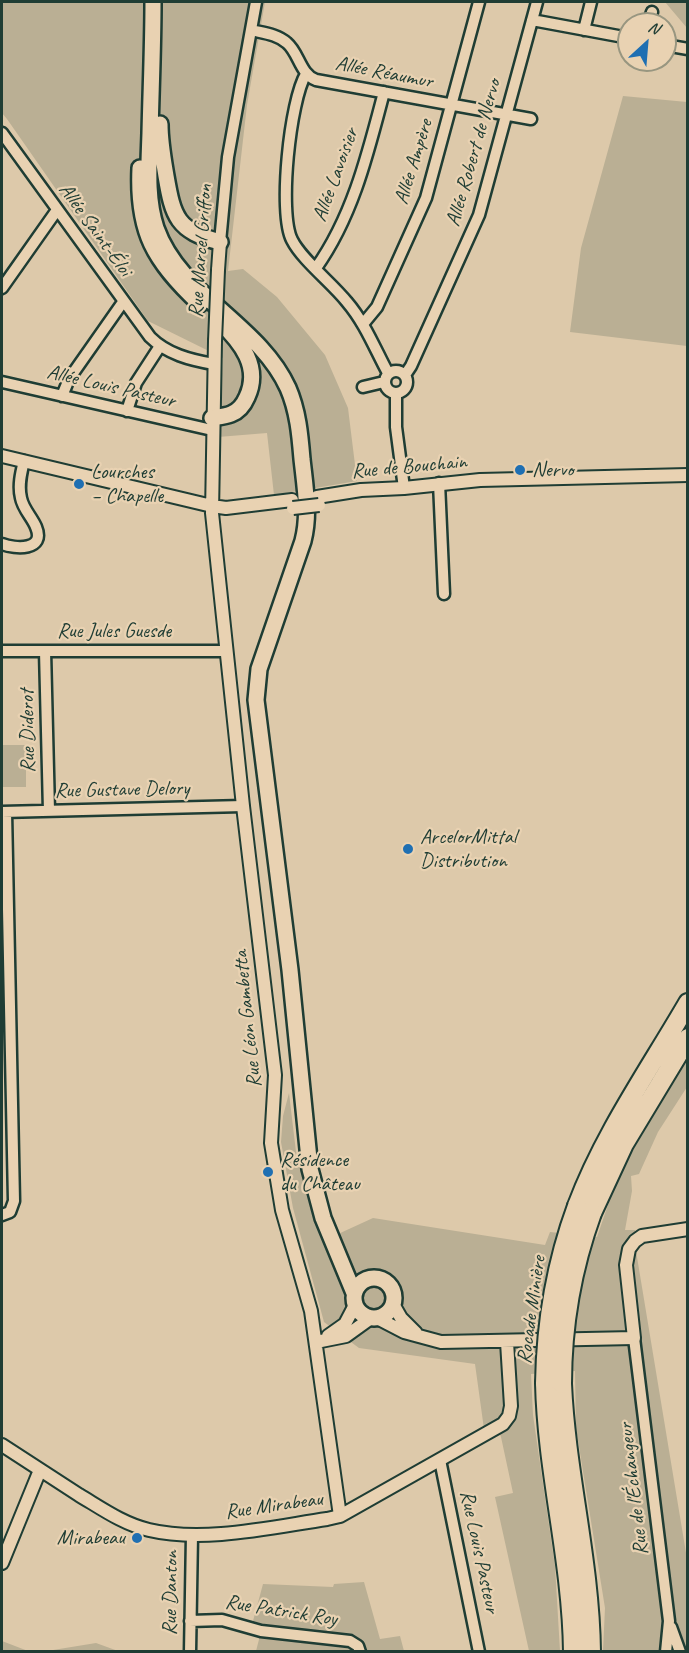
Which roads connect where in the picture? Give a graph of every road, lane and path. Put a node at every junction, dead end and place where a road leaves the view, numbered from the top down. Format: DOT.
graph roads {
  1 [pos="153,2"];
  2 [pos="256,2"];
  3 [pos="479,2"];
  4 [pos="537,2"];
  5 [pos="591,2"];
  6 [pos="532,20"];
  7 [pos="153,27"];
  8 [pos="251,30"];
  9 [pos="584,30"];
  10 [pos="617,36"];
  11 [pos="306,74"];
  12 [pos="384,92"];
  13 [pos="151,97"];
  14 [pos="451,105"];
  15 [pos="506,115"];
  16 [pos="531,119"];
  17 [pos="2,133"];
  18 [pos="57,210"];
  19 [pos="220,242"];
  20 [pos="316,268"];
  21 [pos="2,288"];
  22 [pos="123,302"];
  23 [pos="363,324"];
  24 [pos="160,346"];
  25 [pos="214,364"];
  26 [pos="405,375"];
  27 [pos="386,378"];
  28 [pos="2,382"];
  29 [pos="363,387"];
  30 [pos="396,393"];
  31 [pos="62,396"];
  32 [pos="127,411"];
  33 [pos="212,424"];
  34 [pos="2,456"];
  35 [pos="24,461"];
  36 [pos="687,475"];
  37 [pos="439,483"];
  38 [pos="404,488"];
  39 [pos="212,510"];
  40 [pos="2,544"];
  41 [pos="444,594"];
  42 [pos="2,651"];
  43 [pos="45,651"];
  44 [pos="226,651"];
  45 [pos="243,806"];
  46 [pos="49,811"];
  47 [pos="4,812"];
  48 [pos="687,1003"];
  49 [pos="687,1038"];
  50 [pos="584,1210"];
  51 [pos="2,1215"];
  52 [pos="687,1229"];
  53 [pos="333,1241"];
  54 [pos="373,1278"];
  55 [pos="355,1299"];
  56 [pos="393,1304"];
  57 [pos="374,1318"];
  58 [pos="634,1338"];
  59 [pos="427,1339"];
  60 [pos="316,1342"];
  61 [pos="507,1342"];
  62 [pos="554,1384"];
  63 [pos="2,1445"];
  64 [pos="440,1460"];
  65 [pos="40,1470"];
  66 [pos="339,1516"];
  67 [pos="192,1534"];
  68 [pos="2,1563"];
  69 [pos="189,1621"];
  70 [pos="669,1621"];
  71 [pos="190,1652"];
  72 [pos="360,1652"];
  73 [pos="479,1652"];
  74 [pos="573,1652"];
  75 [pos="591,1652"];
  76 [pos="666,1652"];
  77 [pos="680,1652"];
  1 -- 7 [label="main road"];
  2 -- 8 [label="street, Rue Marcel Griffon"];
  3 -- 14 [label="street, Allée Ampère"];
  4 -- 6 [label="street, Allée Robert de Nervo"];
  5 -- 9 [label="street"];
  6 -- 9 [label="street"];
  6 -- 15 [label="street, Allée Robert de Nervo"];
  7 -- 13 [label="main road"];
  7 -- 19 [label="main road"];
  8 -- 11 [label="street, Allée Réaumur"];
  8 -- 19 [label="street, Rue Marcel Griffon"];
  9 -- 10 [label="street"];
  11 -- 12 [label="street, Allée Réaumur"];
  11 -- 20 [label="street"];
  12 -- 14 [label="street, Allée Réaumur"];
  12 -- 20 [label="street, Allée Lavoisier"];
  13 -- 33 [label="main road"];
  13 -- 53 [label="main road"];
  14 -- 15 [label="street, Allée Réaumur"];
  14 -- 23 [label="street, Allée Ampère"];
  15 -- 16 [label="street, Allée Réaumur"];
  15 -- 26 [label="street, Allée Robert de Nervo"];
  17 -- 18 [label="street, Allée Saint-Éloi"];
  18 -- 21 [label="street"];
  18 -- 22 [label="street, Allée Saint-Éloi"];
  19 -- 25 [label="street, Rue Marcel Griffon, bridge"];
  20 -- 23 [label="street"];
  22 -- 24 [label="street, Allée Saint-Éloi"];
  22 -- 31 [label="street"];
  23 -- 27 [label="street"];
  24 -- 25 [label="street, Allée Saint-Éloi"];
  24 -- 32 [label="street"];
  25 -- 33 [label="street, Rue Marcel Griffon"];
  26 -- 27 [label="street"];
  26 -- 30 [label="street"];
  27 -- 29 [label="street"];
  27 -- 30 [label="street"];
  28 -- 31 [label="street, Allée Louis Pasteur"];
  30 -- 38 [label="street"];
  31 -- 32 [label="street, Allée Louis Pasteur"];
  32 -- 33 [label="street, Allée Louis Pasteur"];
  33 -- 39 [label="street, Rue Marcel Griffon"];
  34 -- 35 [label="street, Rue de Bouchain"];
  35 -- 39 [label="street, Rue de Bouchain"];
  35 -- 40 [label="street"];
  36 -- 37 [label="street, Rue de Bouchain"];
  37 -- 38 [label="street, Rue de Bouchain"];
  37 -- 41 [label="street"];
  38 -- 39 [label="street, Rue de Bouchain"];
  39 -- 44 [label="street, Rue Léon Gambetta"];
  42 -- 43 [label="street, Rue Jules Guesde"];
  43 -- 44 [label="street, Rue Jules Guesde"];
  43 -- 46 [label="street, Rue Diderot"];
  44 -- 45 [label="street, Rue Léon Gambetta"];
  45 -- 46 [label="street, Rue Gustave Delory"];
  45 -- 60 [label="street, Rue Léon Gambetta"];
  46 -- 47 [label="street, Rue Gustave Delory"];
  47 -- 51 [label="street"];
  48 -- 50 [label="highway, Rocade Minière"];
  49 -- 50 [label="highway, Rocade Minière"];
  50 -- 62 [label="highway, Rocade Minière, bridge"];
  52 -- 58 [label="street, Rue de l'Échangeur"];
  53 -- 54 [label="main road"];
  53 -- 55 [label="main road"];
  54 -- 55 [label="main road"];
  54 -- 56 [label="main road"];
  55 -- 57 [label="main road"];
  55 -- 60 [label="street"];
  56 -- 57 [label="main road"];
  56 -- 59 [label="street"];
  57 -- 59 [label="street"];
  57 -- 60 [label="street"];
  58 -- 61 [label="street"];
  58 -- 70 [label="street, Rue de l'Échangeur"];
  59 -- 61 [label="street"];
  60 -- 66 [label="street, Rue Léon Gambetta"];
  61 -- 64 [label="street, Rue Mirabeau"];
  62 -- 74 [label="highway, Rocade Minière"];
  62 -- 75 [label="highway, Rocade Minière"];
  63 -- 65 [label="street, Rue Mirabeau"];
  64 -- 66 [label="street, Rue Mirabeau"];
  64 -- 73 [label="street, Rue Louis Pasteur"];
  65 -- 67 [label="street, Rue Mirabeau"];
  65 -- 68 [label="street"];
  66 -- 67 [label="street, Rue Mirabeau"];
  67 -- 69 [label="street, Rue Danton"];
  69 -- 71 [label="street, Rue Danton"];
  69 -- 72 [label="street, Rue Patrick Roy"];
  70 -- 76 [label="street, Rue de l'Échangeur"];
  70 -- 77 [label="street, Rue de l'Échangeur"];
}
